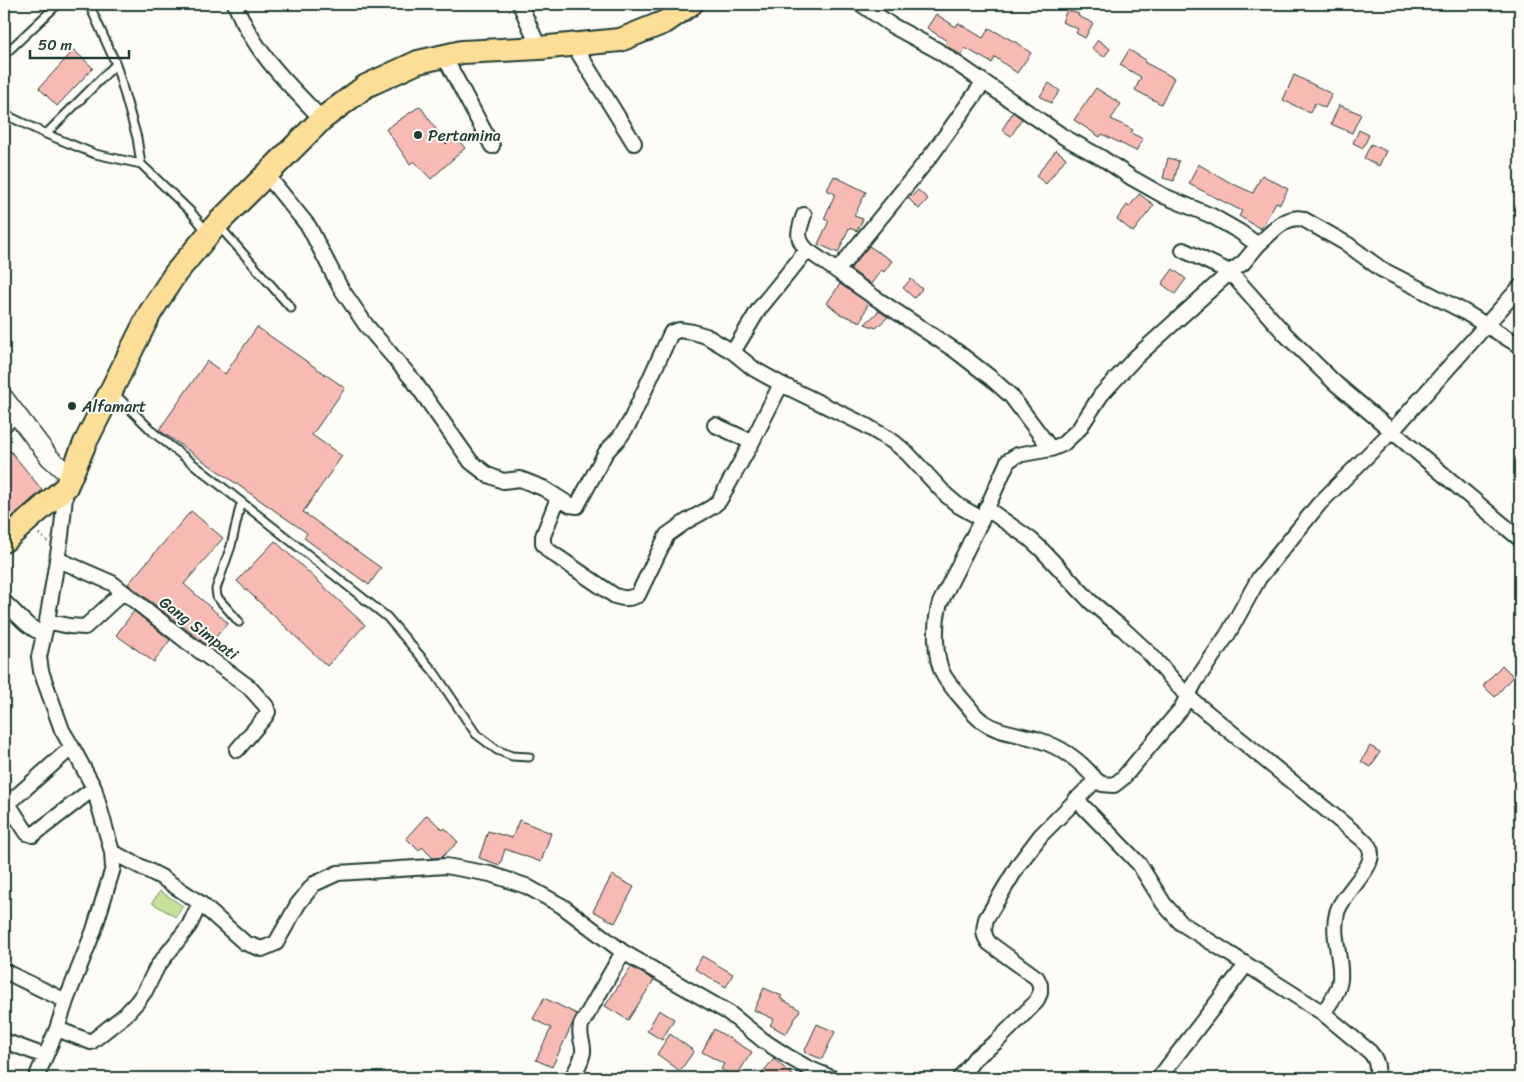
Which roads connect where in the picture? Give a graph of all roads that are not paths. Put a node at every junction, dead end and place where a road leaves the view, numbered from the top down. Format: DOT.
graph roads {
  1 [pos="58,4"];
  2 [pos="89,4"];
  3 [pos="235,4"];
  4 [pos="520,4"];
  5 [pos="691,4"];
  6 [pos="861,4"];
  7 [pos="573,44"];
  8 [pos="539,48"];
  9 [pos="4,55"];
  10 [pos="444,56"];
  11 [pos="116,64"];
  12 [pos="983,83"];
  13 [pos="4,114"];
  14 [pos="322,119"];
  15 [pos="46,134"];
  16 [pos="634,144"];
  17 [pos="492,146"];
  18 [pos="141,164"];
  19 [pos="266,174"];
  20 [pos="804,215"];
  21 [pos="213,229"];
  22 [pos="1258,245"];
  23 [pos="807,250"];
  24 [pos="1183,250"];
  25 [pos="837,271"];
  26 [pos="1230,272"];
  27 [pos="1520,287"];
  28 [pos="1506,303"];
  29 [pos="1520,304"];
  30 [pos="291,308"];
  31 [pos="1484,325"];
  32 [pos="1520,346"];
  33 [pos="733,352"];
  34 [pos="780,384"];
  35 [pos="111,390"];
  36 [pos="4,398"];
  37 [pos="18,418"];
  38 [pos="715,425"];
  39 [pos="4,429"];
  40 [pos="1393,430"];
  41 [pos="752,442"];
  42 [pos="1051,449"];
  43 [pos="68,481"];
  44 [pos="558,498"];
  45 [pos="242,503"];
  46 [pos="984,514"];
  47 [pos="1520,539"];
  48 [pos="4,541"];
  49 [pos="58,555"];
  50 [pos="123,592"];
  51 [pos="4,602"];
  52 [pos="239,622"];
  53 [pos="46,627"];
  54 [pos="1188,697"];
  55 [pos="72,746"];
  56 [pos="237,750"];
  57 [pos="529,757"];
  58 [pos="1096,780"];
  59 [pos="94,788"];
  60 [pos="1076,798"];
  61 [pos="112,852"];
  62 [pos="200,903"];
  63 [pos="623,952"];
  64 [pos="1246,965"];
  65 [pos="4,971"];
  66 [pos="66,1001"];
  67 [pos="1323,1013"];
  68 [pos="57,1029"];
  69 [pos="4,1041"];
  70 [pos="45,1056"];
  71 [pos="36,1078"];
  72 [pos="572,1078"];
  73 [pos="832,1078"];
  74 [pos="960,1078"];
  75 [pos="1159,1078"];
  76 [pos="1376,1078"];
  1 -- 9 [label="lane"];
  2 -- 11 [label="lane"];
  3 -- 14 [label="street"];
  4 -- 8 [label="street"];
  5 -- 7 [label="main road"];
  6 -- 12 [label="street"];
  7 -- 8 [label="main road"];
  7 -- 16 [label="street"];
  8 -- 10 [label="main road"];
  10 -- 14 [label="main road"];
  10 -- 17 [label="street"];
  11 -- 15 [label="lane"];
  11 -- 18 [label="lane"];
  12 -- 22 [label="street"];
  12 -- 25 [label="street"];
  13 -- 15 [label="lane"];
  14 -- 19 [label="main road"];
  15 -- 18 [label="lane"];
  18 -- 21 [label="lane"];
  19 -- 21 [label="main road"];
  19 -- 44 [label="street"];
  20 -- 23 [label="street"];
  21 -- 30 [label="lane"];
  21 -- 35 [label="main road"];
  22 -- 26 [label="street"];
  22 -- 31 [label="street"];
  23 -- 25 [label="street"];
  23 -- 33 [label="street"];
  24 -- 26 [label="street"];
  25 -- 42 [label="street"];
  26 -- 40 [label="street"];
  26 -- 42 [label="street"];
  27 -- 28 [label="street"];
  28 -- 29 [label="street"];
  28 -- 31 [label="street"];
  31 -- 32 [label="street"];
  31 -- 40 [label="street"];
  33 -- 34 [label="street"];
  33 -- 44 [label="street"];
  34 -- 41 [label="street"];
  34 -- 46 [label="street"];
  35 -- 43 [label="main road"];
  35 -- 45 [label="lane"];
  36 -- 37 [label="street"];
  37 -- 39 [label="lane"];
  37 -- 43 [label="street"];
  38 -- 41 [label="street"];
  40 -- 47 [label="street"];
  40 -- 54 [label="street"];
  41 -- 44 [label="street"];
  42 -- 46 [label="street"];
  43 -- 48 [label="main road"];
  43 -- 49 [label="street"];
  45 -- 52 [label="lane"];
  45 -- 57 [label="lane"];
  46 -- 54 [label="street"];
  46 -- 58 [label="street"];
  49 -- 50 [label="street, Gang Simpati"];
  49 -- 53 [label="street"];
  50 -- 53 [label="street"];
  50 -- 56 [label="street, Gang Simpati"];
  51 -- 53 [label="street"];
  53 -- 55 [label="street"];
  54 -- 58 [label="street"];
  54 -- 67 [label="street"];
  55 -- 59 [label="street"];
  55 -- 59 [label="street"];
  58 -- 60 [label="street"];
  59 -- 61 [label="street"];
  60 -- 64 [label="street"];
  60 -- 74 [label="street"];
  61 -- 62 [label="street"];
  61 -- 66 [label="street"];
  62 -- 63 [label="street"];
  62 -- 68 [label="street"];
  63 -- 72 [label="street"];
  63 -- 73 [label="street"];
  64 -- 67 [label="street"];
  64 -- 75 [label="street"];
  65 -- 66 [label="street"];
  66 -- 68 [label="street"];
  67 -- 76 [label="street"];
  68 -- 70 [label="street"];
  69 -- 70 [label="street"];
  70 -- 71 [label="street"];
}
